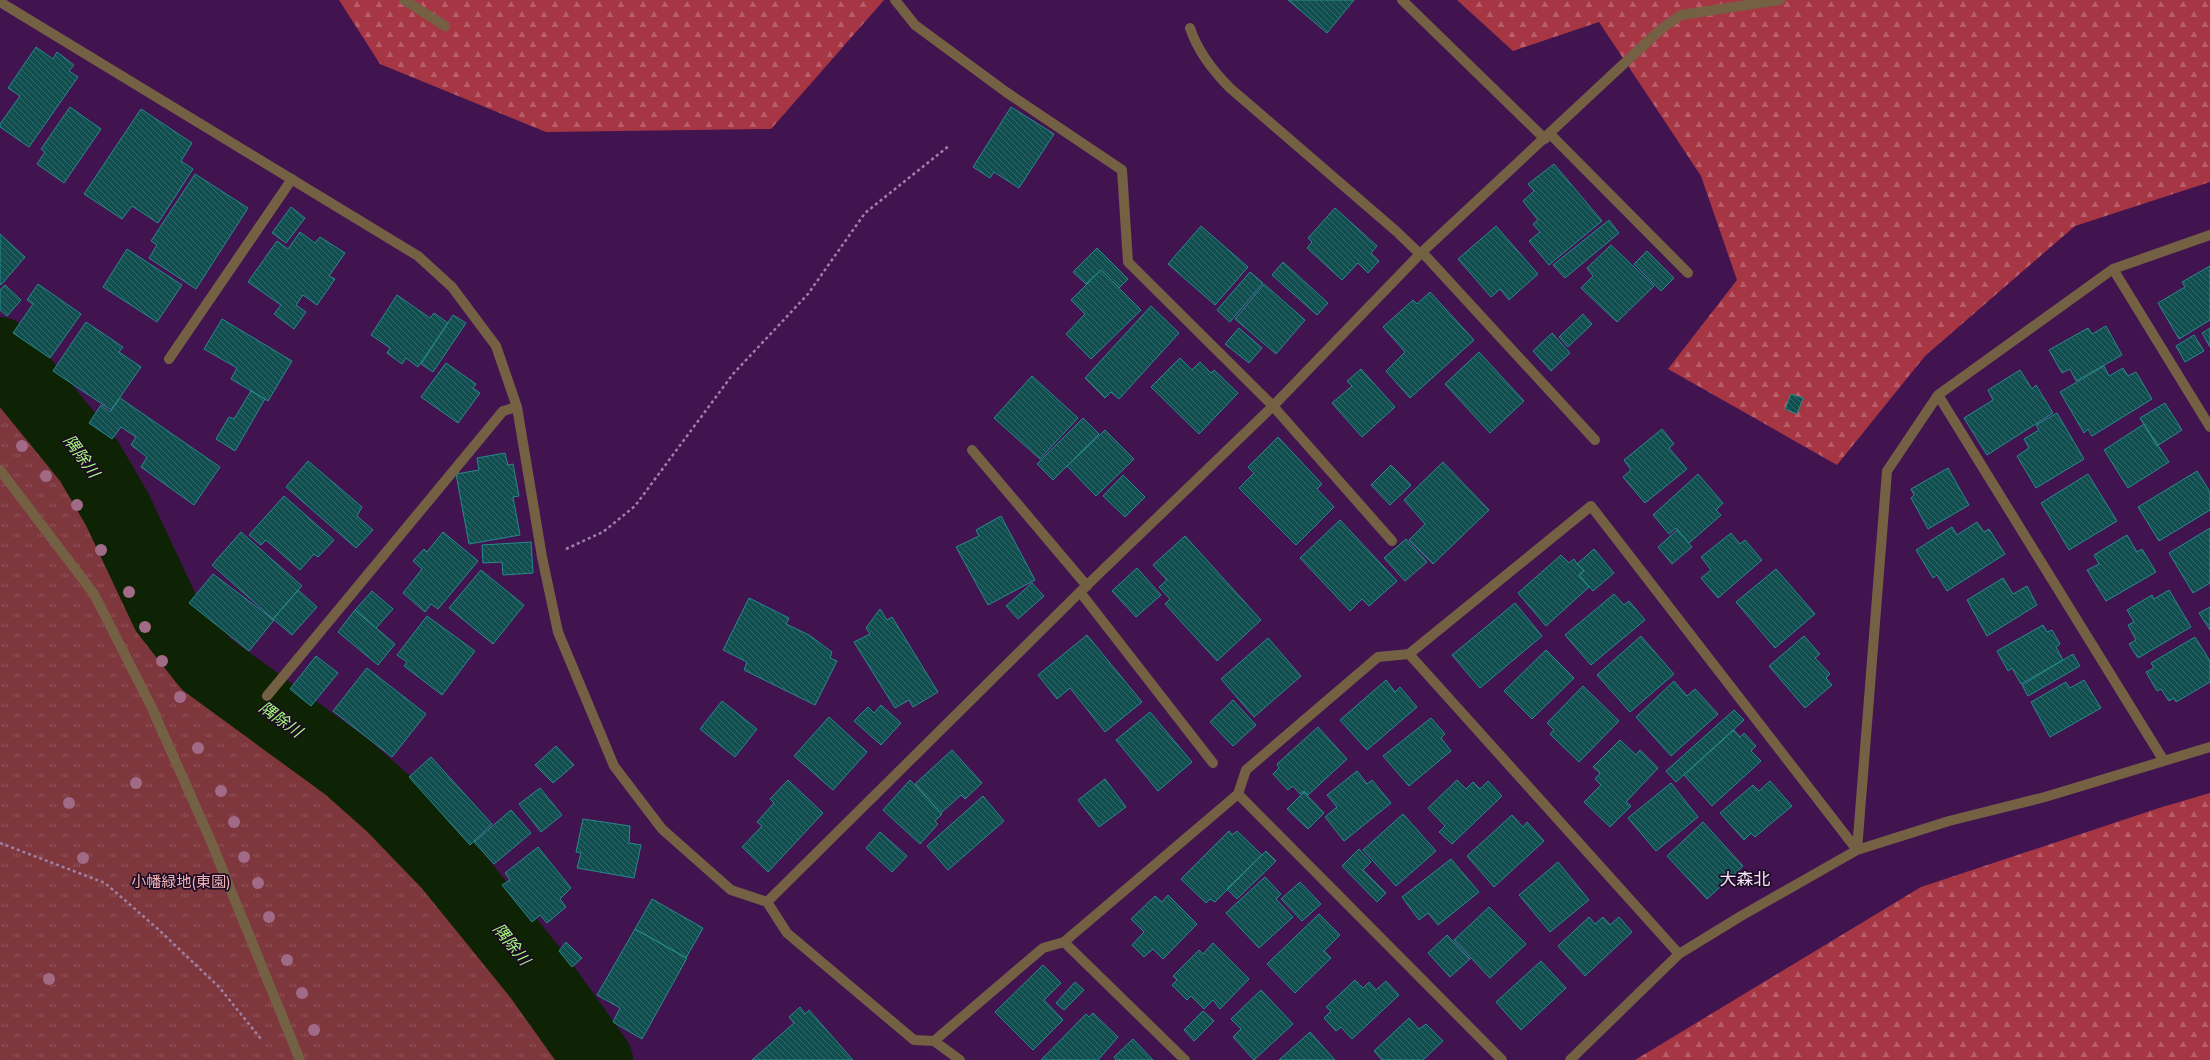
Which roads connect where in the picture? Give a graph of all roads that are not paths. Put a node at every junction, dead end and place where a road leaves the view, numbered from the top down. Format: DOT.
graph roads {
  1 [pos="404,0"];
  2 [pos="895,0"];
  3 [pos="1402,0"];
  4 [pos="1780,0"];
  5 [pos="1,1"];
  6 [pos="445,26"];
  7 [pos="1190,28"];
  8 [pos="1547,136"];
  9 [pos="292,179"];
  10 [pos="2210,235"];
  11 [pos="1421,253"];
  12 [pos="2113,269"];
  13 [pos="1688,273"];
  14 [pos="169,359"];
  15 [pos="1938,395"];
  16 [pos="1273,406"];
  17 [pos="517,408"];
  18 [pos="2210,427"];
  19 [pos="1595,440"];
  20 [pos="972,450"];
  21 [pos="0,470"];
  22 [pos="1392,541"];
  23 [pos="1084,589"];
  24 [pos="1409,654"];
  25 [pos="267,696"];
  26 [pos="2210,747"];
  27 [pos="2164,761"];
  28 [pos="1213,763"];
  29 [pos="1238,794"];
  30 [pos="1857,850"];
  31 [pos="767,902"];
  32 [pos="1064,942"];
  33 [pos="1679,954"];
  34 [pos="934,1041"];
  35 [pos="299,1059"];
  36 [pos="960,1060"];
  37 [pos="1186,1060"];
  38 [pos="1502,1060"];
  39 [pos="1570,1060"];
  1 -- 6 [label="street"];
  2 -- 16 [label="street"];
  3 -- 8 [label="street"];
  4 -- 8 [label="street"];
  5 -- 9 [label="street"];
  7 -- 11 [label="street"];
  8 -- 11 [label="street"];
  8 -- 13 [label="street"];
  9 -- 14 [label="street"];
  9 -- 17 [label="street"];
  10 -- 12 [label="street"];
  11 -- 16 [label="street"];
  11 -- 19 [label="street"];
  12 -- 15 [label="street"];
  12 -- 18 [label="street"];
  15 -- 27 [label="street"];
  15 -- 30 [label="street"];
  16 -- 22 [label="street"];
  16 -- 23 [label="street"];
  17 -- 25 [label="street"];
  17 -- 31 [label="street"];
  20 -- 23 [label="street"];
  21 -- 35 [label="street"];
  23 -- 28 [label="street"];
  23 -- 31 [label="street"];
  24 -- 29 [label="street"];
  24 -- 30 [label="street"];
  24 -- 33 [label="street"];
  26 -- 27 [label="street"];
  27 -- 30 [label="street"];
  29 -- 32 [label="street"];
  29 -- 38 [label="street"];
  30 -- 33 [label="street"];
  31 -- 34 [label="street"];
  32 -- 34 [label="street"];
  32 -- 37 [label="street"];
  33 -- 39 [label="street"];
  34 -- 36 [label="street"];
}
